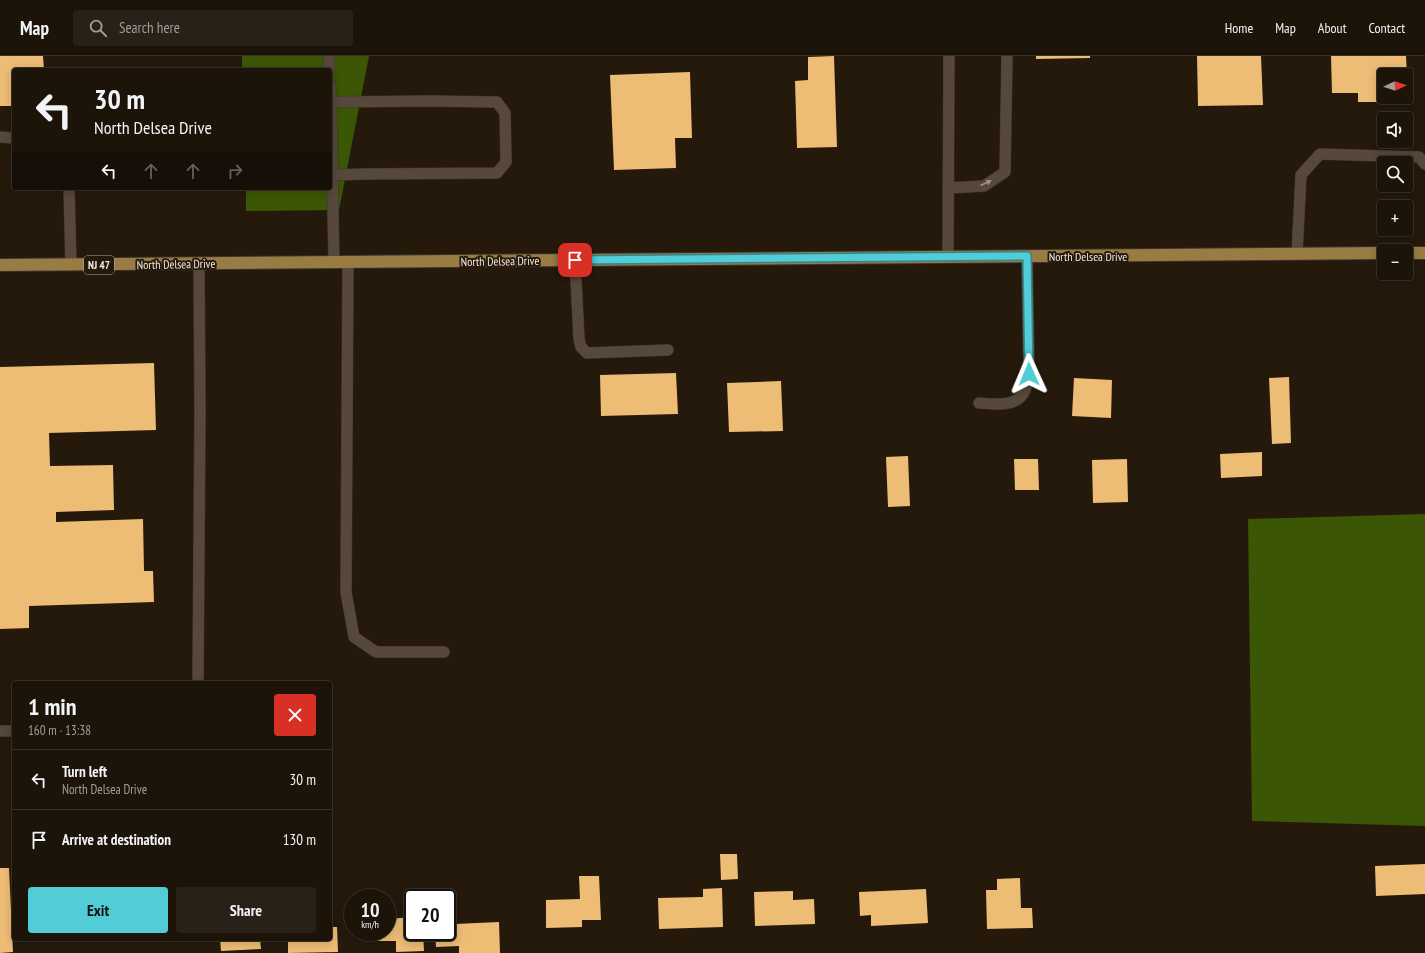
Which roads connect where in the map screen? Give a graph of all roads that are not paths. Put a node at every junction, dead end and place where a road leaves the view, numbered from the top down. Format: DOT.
graph roads {
  1 [pos="329,56"];
  2 [pos="949,56"];
  3 [pos="1007,56"];
  4 [pos="329,68"];
  5 [pos="332,103"];
  6 [pos="0,137"];
  7 [pos="12,138"];
  8 [pos="332,139"];
  9 [pos="1425,164"];
  10 [pos="333,175"];
  11 [pos="948,188"];
  12 [pos="69,190"];
  13 [pos="1425,252"];
  14 [pos="1377,253"];
  15 [pos="1413,253"];
  16 [pos="1297,254"];
  17 [pos="1027,256"];
  18 [pos="948,257"];
  19 [pos="575,260"];
  20 [pos="348,262"];
  21 [pos="334,263"];
  22 [pos="199,264"];
  23 [pos="0,265"];
  24 [pos="71,265"];
  25 [pos="668,350"];
  26 [pos="979,403"];
  27 [pos="444,652"];
  28 [pos="198,681"];
  29 [pos="0,731"];
  30 [pos="12,731"];
  1 -- 4 [label="lane"];
  2 -- 11 [label="lane"];
  11 -- 3 [label="lane, one-way"];
  5 -- 10 [label="lane"];
  6 -- 7 [label="lane"];
  8 -- 10 [label="lane"];
  9 -- 16 [label="lane"];
  10 -- 21 [label="lane"];
  11 -- 18 [label="lane"];
  12 -- 24 [label="lane"];
  13 -- 15 [label="main road"];
  14 -- 16 [label="main road, North Delsea Drive / NJ 47"];
  16 -- 17 [label="main road, North Delsea Drive / NJ 47"];
  17 -- 18 [label="main road, North Delsea Drive / NJ 47"];
  17 -- 26 [label="lane"];
  18 -- 19 [label="main road, North Delsea Drive / NJ 47"];
  19 -- 20 [label="main road, North Delsea Drive / NJ 47"];
  19 -- 25 [label="lane"];
  20 -- 21 [label="main road, North Delsea Drive / NJ 47"];
  20 -- 27 [label="lane"];
  21 -- 22 [label="main road, North Delsea Drive / NJ 47"];
  22 -- 24 [label="main road, North Delsea Drive / NJ 47"];
  22 -- 28 [label="lane"];
  23 -- 24 [label="main road, North Delsea Drive / NJ 47"];
  29 -- 30 [label="lane"];
}
